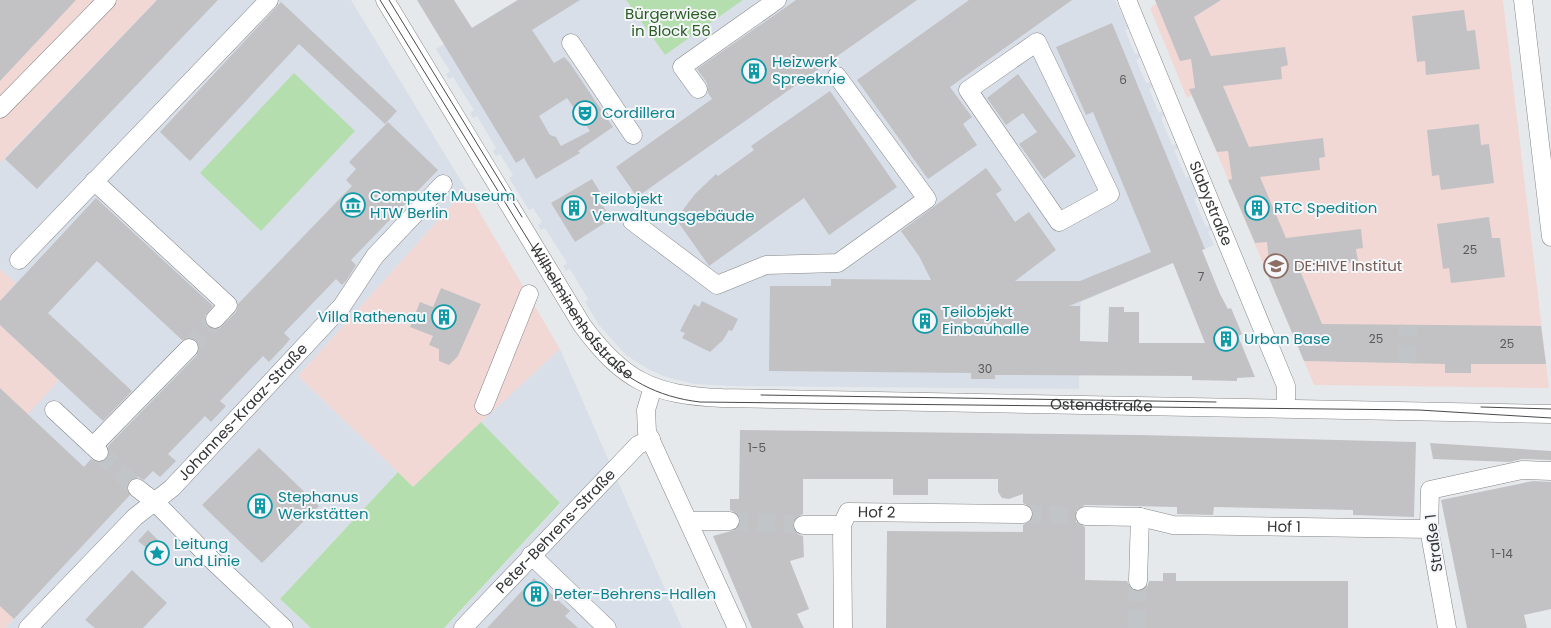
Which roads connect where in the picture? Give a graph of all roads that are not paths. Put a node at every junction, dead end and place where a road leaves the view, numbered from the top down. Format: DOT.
graph roads {
  1 [pos="107,0"];
  2 [pos="269,0"];
  3 [pos="385,0"];
  4 [pos="777,0"];
  5 [pos="1127,0"];
  6 [pos="1523,0"];
  7 [pos="571,43"];
  8 [pos="837,76"];
  9 [pos="698,89"];
  10 [pos="1543,97"];
  11 [pos="0,109"];
  12 [pos="633,136"];
  13 [pos="1003,144"];
  14 [pos="94,181"];
  15 [pos="443,184"];
  16 [pos="632,221"];
  17 [pos="1551,238"];
  18 [pos="19,260"];
  19 [pos="530,294"];
  20 [pos="215,319"];
  21 [pos="188,348"];
  22 [pos="653,387"];
  23 [pos="484,406"];
  24 [pos="1286,408"];
  25 [pos="54,410"];
  26 [pos="1551,414"];
  27 [pos="651,439"];
  28 [pos="1551,470"];
  29 [pos="137,488"];
  30 [pos="155,502"];
  31 [pos="1023,514"];
  32 [pos="1085,516"];
  33 [pos="1140,517"];
  34 [pos="689,522"];
  35 [pos="730,522"];
  36 [pos="803,525"];
  37 [pos="842,525"];
  38 [pos="1429,529"];
  39 [pos="531,555"];
  40 [pos="1138,581"];
  41 [pos="28,628"];
  42 [pos="284,628"];
  43 [pos="463,628"];
  44 [pos="607,628"];
  45 [pos="737,628"];
  46 [pos="843,628"];
  47 [pos="1447,628"];
  1 -- 11 [label="street"];
  2 -- 14 [label="street"];
  3 -- 22 [label="street, Wilhelminenhofstraße"];
  4 -- 9 [label="street"];
  5 -- 24 [label="street, Slabystraße"];
  6 -- 10 [label="street"];
  7 -- 12 [label="street"];
  8 -- 16 [label="street"];
  10 -- 17 [label="street"];
  13 -- 13 [label="street"];
  14 -- 18 [label="street"];
  14 -- 20 [label="street"];
  15 -- 30 [label="street, Johannes-Kraaz-Straße"];
  19 -- 23 [label="street"];
  21 -- 25 [label="street"];
  22 -- 24 [label="street, Ostendstraße"];
  22 -- 27 [label="street, Wilhelminenhofstraße"];
  24 -- 26 [label="street, Ostendstraße"];
  27 -- 34 [label="street, Wilhelminenhofstraße"];
  27 -- 39 [label="street, Peter-Behrens-Straße"];
  28 -- 38 [label="street, Straße 1"];
  29 -- 30 [label="street"];
  30 -- 41 [label="street, Johannes-Kraaz-Straße"];
  30 -- 42 [label="street"];
  31 -- 37 [label="street, Hof 2"];
  32 -- 33 [label="street, Hof 1"];
  33 -- 38 [label="street, Hof 1"];
  33 -- 40 [label="street"];
  34 -- 35 [label="street"];
  34 -- 45 [label="street, Wilhelminenhofstraße"];
  36 -- 37 [label="street"];
  37 -- 46 [label="street, Hof 2"];
  38 -- 47 [label="street, Straße 1"];
  39 -- 43 [label="street, Peter-Behrens-Straße"];
  39 -- 44 [label="street"];
}
